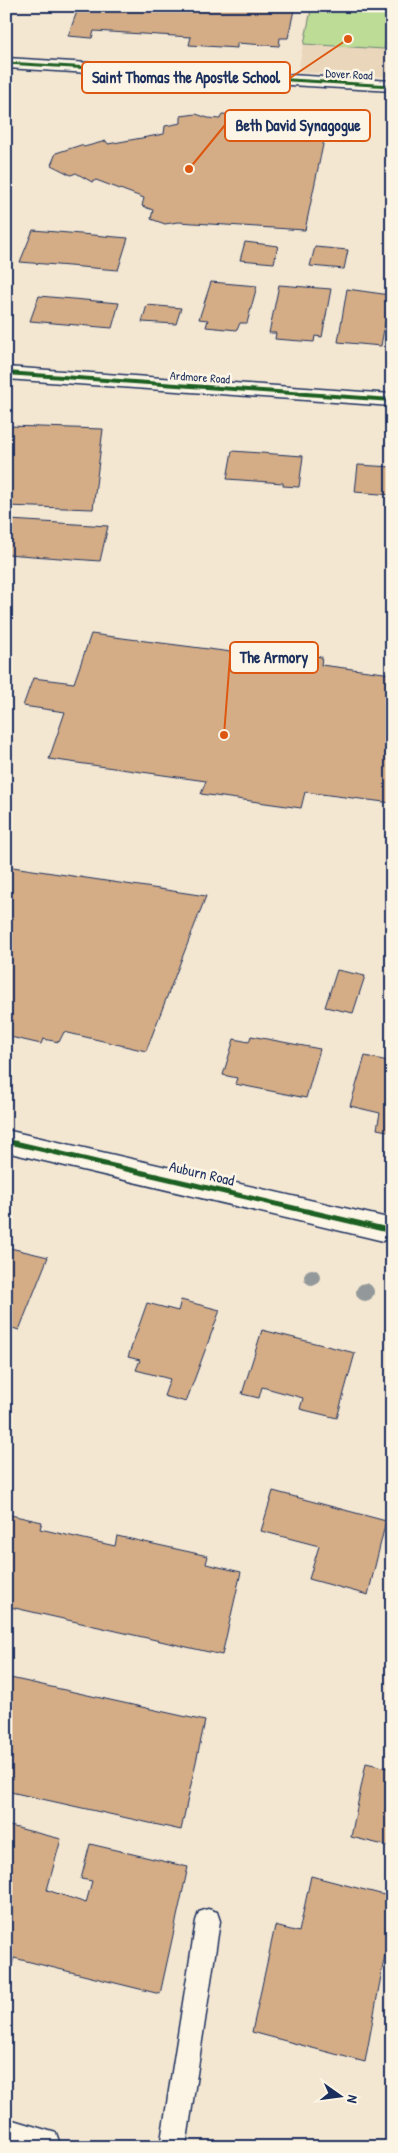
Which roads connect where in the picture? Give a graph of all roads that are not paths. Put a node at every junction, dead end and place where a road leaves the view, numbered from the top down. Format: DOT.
graph roads {
  1 [pos="6,63"];
  2 [pos="392,86"];
  3 [pos="6,373"];
  4 [pos="392,400"];
  5 [pos="6,1140"];
  6 [pos="392,1231"];
  7 [pos="208,1921"];
  8 [pos="6,2137"];
  9 [pos="42,2147"];
  10 [pos="173,2147"];
  1 -- 2 [label="street, Dover Road"];
  3 -- 4 [label="street, Ardmore Road"];
  5 -- 6 [label="street, Auburn Road"];
  7 -- 10 [label="lane"];
  8 -- 9 [label="street"];
}
